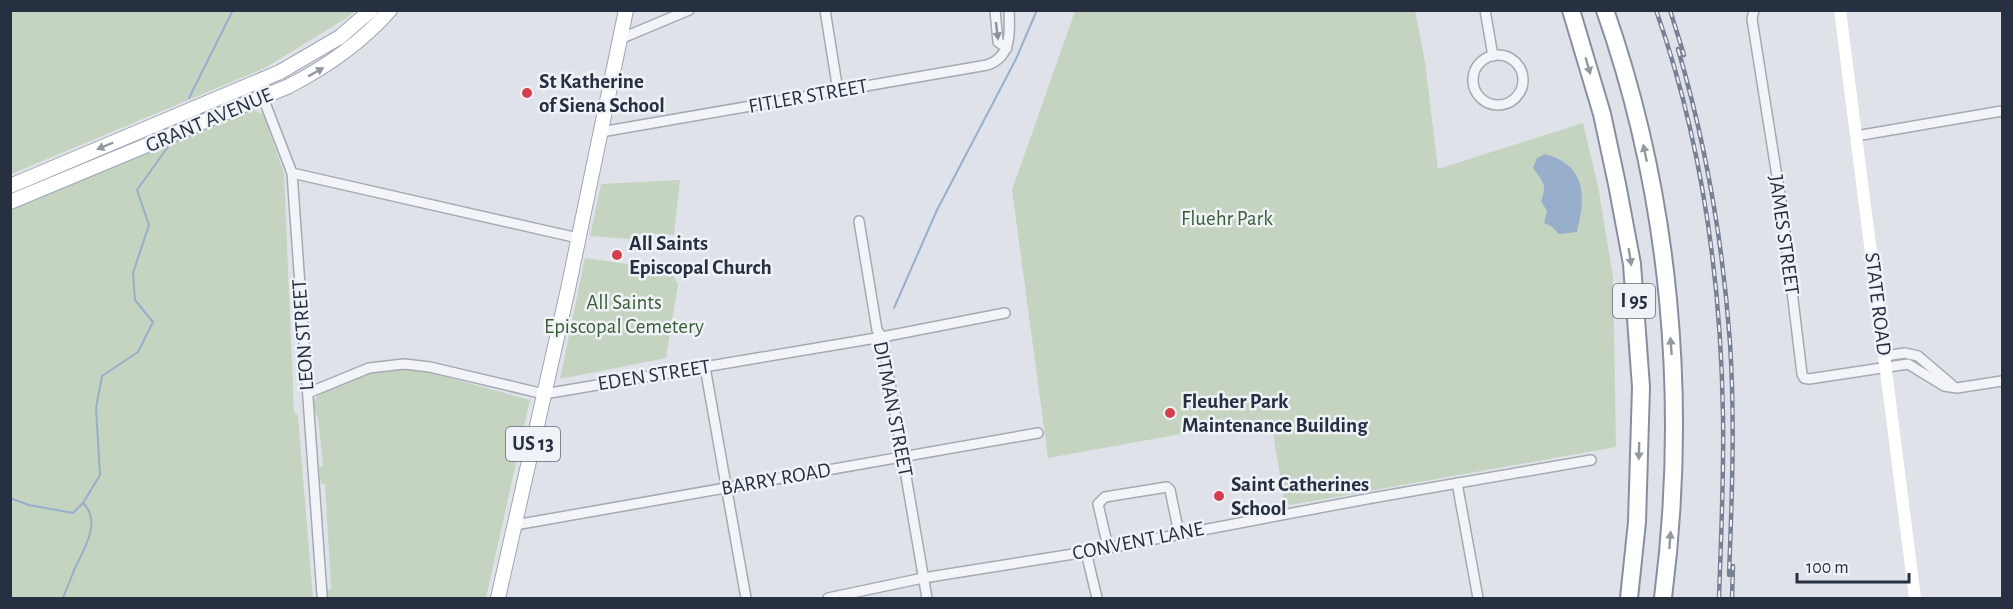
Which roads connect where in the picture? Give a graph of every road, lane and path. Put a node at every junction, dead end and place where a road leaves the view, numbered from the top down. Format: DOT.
graph roads {
  1 [pos="370,10"];
  2 [pos="390,10"];
  3 [pos="626,10"];
  4 [pos="689,10"];
  5 [pos="825,10"];
  6 [pos="995,10"];
  7 [pos="1009,10"];
  8 [pos="1485,10"];
  9 [pos="1571,10"];
  10 [pos="1605,10"];
  11 [pos="1754,10"];
  12 [pos="1840,10"];
  13 [pos="620,39"];
  14 [pos="1007,48"];
  15 [pos="1493,56"];
  16 [pos="257,82"];
  17 [pos="838,91"];
  18 [pos="263,98"];
  19 [pos="2002,111"];
  20 [pos="601,132"];
  21 [pos="1856,136"];
  22 [pos="292,173"];
  23 [pos="10,186"];
  24 [pos="10,202"];
  25 [pos="859,221"];
  26 [pos="578,238"];
  27 [pos="1005,313"];
  28 [pos="882,337"];
  29 [pos="1885,361"];
  30 [pos="705,367"];
  31 [pos="2002,381"];
  32 [pos="308,393"];
  33 [pos="544,394"];
  34 [pos="1038,433"];
  35 [pos="904,457"];
  36 [pos="1591,460"];
  37 [pos="1457,483"];
  38 [pos="726,488"];
  39 [pos="515,525"];
  40 [pos="1179,534"];
  41 [pos="1108,547"];
  42 [pos="1086,552"];
  43 [pos="923,578"];
  44 [pos="322,595"];
  45 [pos="498,598"];
  46 [pos="746,598"];
  47 [pos="833,598"];
  48 [pos="927,598"];
  49 [pos="1097,598"];
  50 [pos="1478,598"];
  51 [pos="1629,598"];
  52 [pos="1663,598"];
  53 [pos="1915,598"];
  1 -- 16 [label="main road, GRANT AVENUE"];
  18 -- 2 [label="main road, GRANT AVENUE, one-way"];
  3 -- 13 [label="main road, US 13"];
  4 -- 13 [label="street"];
  5 -- 17 [label="street"];
  6 -- 14 [label="street, one-way"];
  7 -- 14 [label="street"];
  8 -- 15 [label="street"];
  9 -- 51 [label="highway, I 95, one-way"];
  52 -- 10 [label="highway, I 95, one-way"];
  11 -- 29 [label="street, JAMES STREET"];
  12 -- 21 [label="main road, STATE ROAD"];
  13 -- 20 [label="main road, US 13"];
  14 -- 17 [label="street, FITLER STREET"];
  15 -- 15 [label="street"];
  16 -- 18 [label="street, LEON STREET"];
  16 -- 23 [label="main road, GRANT AVENUE, one-way"];
  17 -- 20 [label="street, FITLER STREET"];
  18 -- 22 [label="street, LEON STREET"];
  18 -- 24 [label="main road, GRANT AVENUE"];
  19 -- 21 [label="street"];
  20 -- 26 [label="main road, US 13"];
  21 -- 29 [label="main road, STATE ROAD"];
  22 -- 26 [label="street"];
  22 -- 32 [label="street, LEON STREET"];
  25 -- 28 [label="street, DITMAN STREET"];
  26 -- 33 [label="main road, US 13"];
  27 -- 28 [label="street, EDEN STREET"];
  28 -- 30 [label="street, EDEN STREET"];
  28 -- 35 [label="street, DITMAN STREET"];
  29 -- 31 [label="street"];
  29 -- 53 [label="main road, STATE ROAD"];
  30 -- 33 [label="street, EDEN STREET"];
  30 -- 38 [label="street"];
  32 -- 33 [label="street, EDEN STREET"];
  32 -- 44 [label="street, LEON STREET"];
  33 -- 39 [label="main road, US 13"];
  34 -- 35 [label="street, BARRY ROAD"];
  35 -- 38 [label="street, BARRY ROAD"];
  35 -- 43 [label="street, DITMAN STREET"];
  36 -- 37 [label="street, CONVENT LANE"];
  37 -- 40 [label="street, CONVENT LANE"];
  37 -- 50 [label="street"];
  38 -- 39 [label="street, BARRY ROAD"];
  38 -- 46 [label="street"];
  39 -- 45 [label="main road, US 13"];
  40 -- 41 [label="street, CONVENT LANE"];
  40 -- 41 [label="street"];
  41 -- 42 [label="street, CONVENT LANE"];
  42 -- 43 [label="street, CONVENT LANE"];
  42 -- 49 [label="street"];
  43 -- 47 [label="street, CONVENT LANE"];
  43 -- 48 [label="street, DITMAN STREET"];
}
